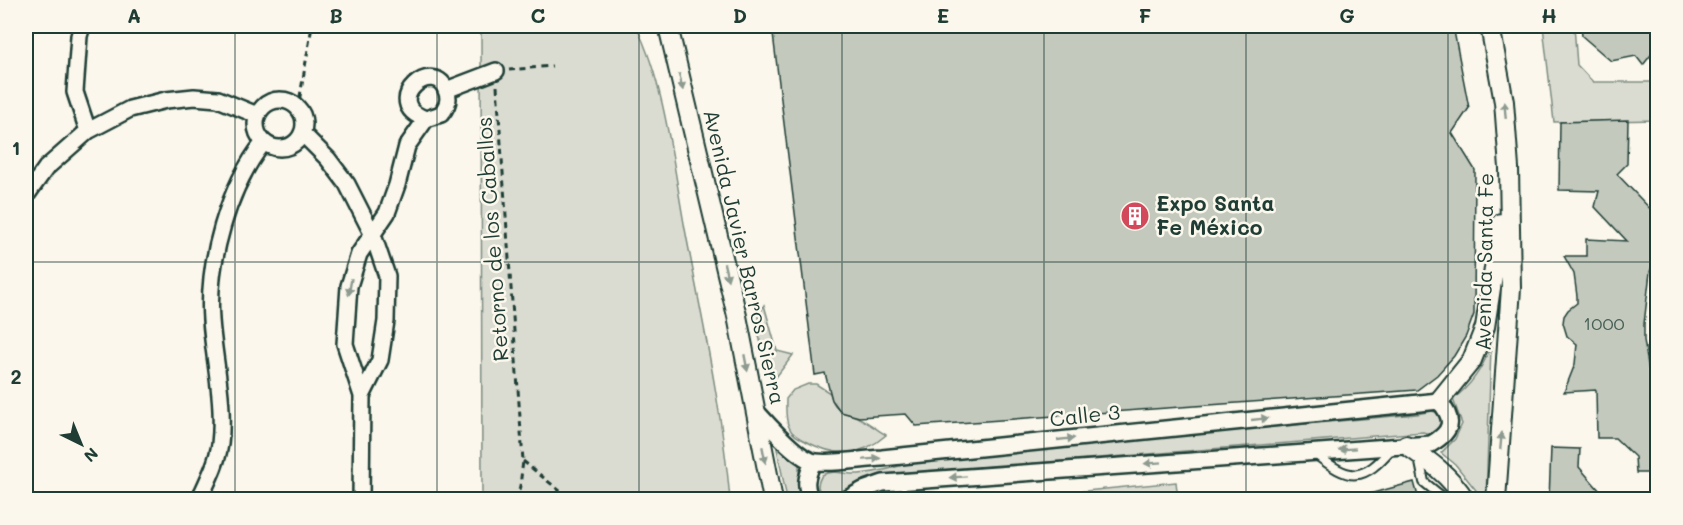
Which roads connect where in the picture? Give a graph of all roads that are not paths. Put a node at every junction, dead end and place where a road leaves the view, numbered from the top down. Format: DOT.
graph roads {
  1 [pos="82,26"];
  2 [pos="668,26"];
  3 [pos="1490,26"];
  4 [pos="496,71"];
  5 [pos="446,90"];
  6 [pos="258,115"];
  7 [pos="426,119"];
  8 [pos="88,131"];
  9 [pos="302,133"];
  10 [pos="264,142"];
  11 [pos="1509,168"];
  12 [pos="26,196"];
  13 [pos="373,235"];
  14 [pos="362,396"];
  15 [pos="1439,401"];
  16 [pos="755,410"];
  17 [pos="1406,448"];
  18 [pos="1313,452"];
  19 [pos="813,462"];
  20 [pos="199,500"];
  21 [pos="361,500"];
  22 [pos="773,500"];
  23 [pos="812,500"];
  24 [pos="845,500"];
  25 [pos="1446,500"];
  26 [pos="1465,500"];
  27 [pos="1496,500"];
  1 -- 8 [label="street"];
  2 -- 16 [label="street, Avenida Javier Barros Sierra, one-way"];
  11 -- 3 [label="street, Avenida Santa Fe, one-way"];
  4 -- 5 [label="street"];
  5 -- 7 [label="street"];
  5 -- 7 [label="street"];
  6 -- 8 [label="street"];
  6 -- 9 [label="street"];
  6 -- 10 [label="street"];
  7 -- 13 [label="street"];
  8 -- 12 [label="street"];
  9 -- 10 [label="street"];
  9 -- 13 [label="street"];
  10 -- 20 [label="street"];
  11 -- 15 [label="street"];
  27 -- 11 [label="street, Avenida Santa Fe, one-way"];
  13 -- 14 [label="street"];
  13 -- 14 [label="street, one-way"];
  14 -- 21 [label="street"];
  15 -- 17 [label="street"];
  19 -- 15 [label="street, Calle 3, one-way"];
  16 -- 19 [label="street"];
  16 -- 22 [label="street, Avenida Javier Barros Sierra, one-way"];
  17 -- 18 [label="street, one-way"];
  17 -- 18 [label="lane"];
  17 -- 25 [label="lane"];
  17 -- 26 [label="street"];
  18 -- 24 [label="street, one-way"];
  19 -- 23 [label="street"];
}
